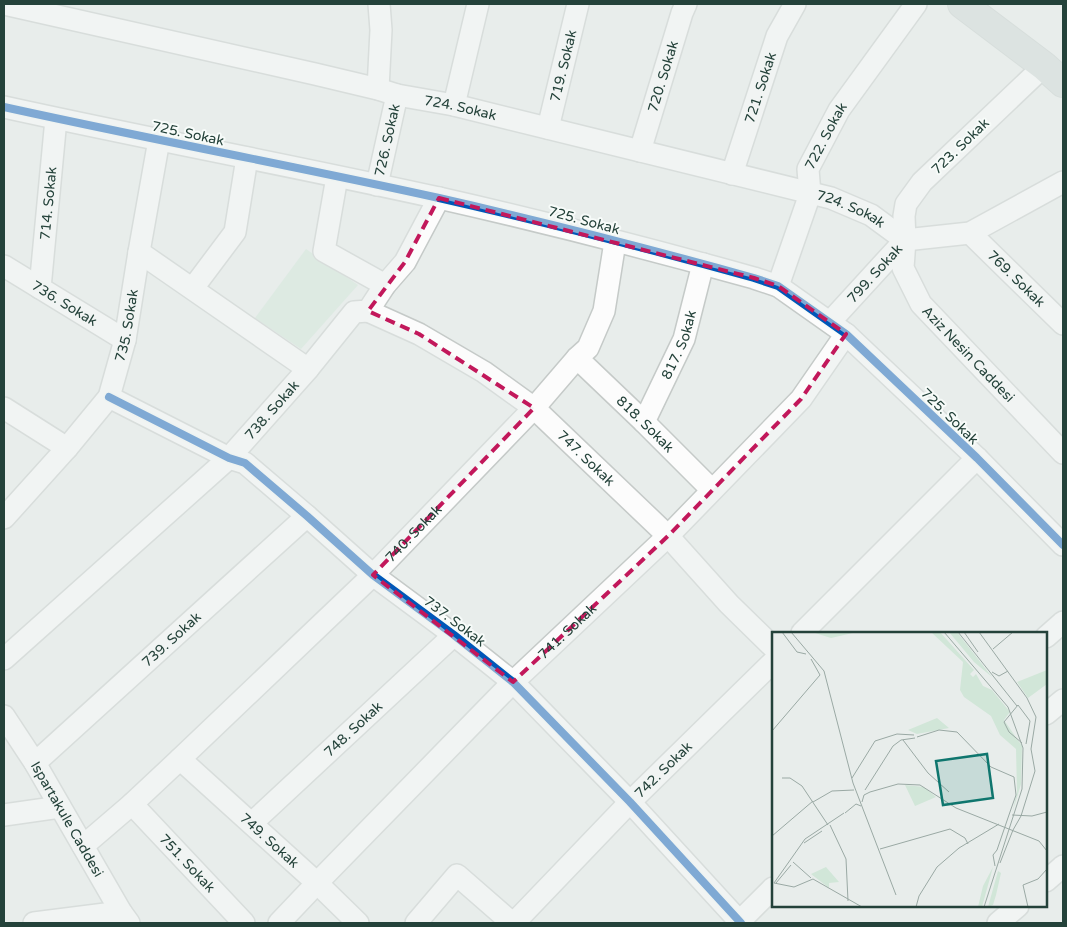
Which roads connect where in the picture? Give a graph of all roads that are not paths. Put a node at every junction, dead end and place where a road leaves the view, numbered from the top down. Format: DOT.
graph roads {
  1 [pos="4,4"];
  2 [pos="379,4"];
  3 [pos="478,4"];
  4 [pos="578,4"];
  5 [pos="686,4"];
  6 [pos="795,4"];
  7 [pos="916,4"];
  8 [pos="963,4"];
  9 [pos="1053,75"];
  10 [pos="388,92"];
  11 [pos="454,106"];
  12 [pos="4,107"];
  13 [pos="56,119"];
  14 [pos="548,128"];
  15 [pos="159,140"];
  16 [pos="640,151"];
  17 [pos="247,158"];
  18 [pos="732,174"];
  19 [pos="337,177"];
  20 [pos="1063,182"];
  21 [pos="377,185"];
  22 [pos="810,194"];
  23 [pos="439,198"];
  24 [pos="970,233"];
  25 [pos="905,240"];
  26 [pos="615,242"];
  27 [pos="139,252"];
  28 [pos="703,264"];
  29 [pos="4,266"];
  30 [pos="385,285"];
  31 [pos="778,286"];
  32 [pos="40,288"];
  33 [pos="192,288"];
  34 [pos="368,311"];
  35 [pos="1063,324"];
  36 [pos="838,328"];
  37 [pos="126,340"];
  38 [pos="577,358"];
  39 [pos="308,369"];
  40 [pos="109,397"];
  41 [pos="4,408"];
  42 [pos="534,408"];
  43 [pos="644,422"];
  44 [pos="67,448"];
  45 [pos="1063,452"];
  46 [pos="229,458"];
  47 [pos="977,458"];
  48 [pos="712,490"];
  49 [pos="307,516"];
  50 [pos="4,518"];
  51 [pos="668,536"];
  52 [pos="1063,545"];
  53 [pos="373,575"];
  54 [pos="1063,622"];
  55 [pos="803,632"];
  56 [pos="454,635"];
  57 [pos="1047,636"];
  58 [pos="772,646"];
  59 [pos="4,659"];
  60 [pos="772,663"];
  61 [pos="513,682"];
  62 [pos="1063,700"];
  63 [pos="1047,713"];
  64 [pos="4,716"];
  65 [pos="180,759"];
  66 [pos="35,763"];
  67 [pos="630,802"];
  68 [pos="132,804"];
  69 [pos="60,807"];
  70 [pos="4,815"];
  71 [pos="252,823"];
  72 [pos="82,846"];
  73 [pos="1063,866"];
  74 [pos="1047,881"];
  75 [pos="317,883"];
  76 [pos="772,889"];
  77 [pos="125,918"];
  78 [pos="34,923"];
  79 [pos="244,923"];
  80 [pos="279,923"];
  81 [pos="358,923"];
  82 [pos="416,923"];
  83 [pos="513,923"];
  84 [pos="739,923"];
  1 -- 10 [label="street, 724. Sokak"];
  2 -- 10 [label="street, 726. Sokak"];
  3 -- 11 [label="street"];
  4 -- 14 [label="street, 719. Sokak"];
  5 -- 16 [label="street, 720. Sokak"];
  6 -- 18 [label="street, 721. Sokak"];
  7 -- 22 [label="street, 722. Sokak"];
  8 -- 9 [label="main road"];
  9 -- 25 [label="street, 723. Sokak"];
  10 -- 11 [label="street, 724. Sokak"];
  10 -- 21 [label="street, 726. Sokak"];
  11 -- 14 [label="street, 724. Sokak"];
  12 -- 13 [label="street, 725. Sokak"];
  13 -- 15 [label="street, 725. Sokak"];
  13 -- 32 [label="street, 714. Sokak"];
  14 -- 16 [label="street, 724. Sokak"];
  15 -- 17 [label="street, 725. Sokak"];
  15 -- 27 [label="street, 735. Sokak"];
  16 -- 18 [label="street, 724. Sokak"];
  17 -- 19 [label="street, 725. Sokak"];
  17 -- 33 [label="street"];
  18 -- 22 [label="street, 724. Sokak"];
  19 -- 21 [label="street, 725. Sokak"];
  19 -- 30 [label="street"];
  20 -- 24 [label="street, 799. Sokak"];
  21 -- 23 [label="street, 725. Sokak"];
  22 -- 25 [label="street, 724. Sokak"];
  22 -- 31 [label="street, 722. Sokak"];
  23 -- 26 [label="street, 725. Sokak"];
  23 -- 30 [label="street"];
  24 -- 25 [label="street, 799. Sokak"];
  24 -- 35 [label="street, 769. Sokak"];
  25 -- 36 [label="street, 799. Sokak"];
  25 -- 45 [label="street, Aziz Nesin Caddesi"];
  26 -- 28 [label="street, 725. Sokak"];
  26 -- 38 [label="street, 740. Sokak"];
  27 -- 33 [label="street"];
  27 -- 37 [label="street, 735. Sokak"];
  28 -- 31 [label="street, 725. Sokak"];
  28 -- 43 [label="street, 817. Sokak"];
  29 -- 32 [label="street, 736. Sokak"];
  30 -- 34 [label="street"];
  31 -- 36 [label="street, 725. Sokak"];
  32 -- 37 [label="street, 736. Sokak"];
  33 -- 39 [label="street"];
  34 -- 39 [label="street, 738. Sokak"];
  34 -- 42 [label="street, 747. Sokak"];
  36 -- 47 [label="street, 725. Sokak"];
  36 -- 48 [label="street, 741. Sokak"];
  37 -- 40 [label="street, 735. Sokak"];
  38 -- 42 [label="street, 740. Sokak"];
  38 -- 43 [label="street, 818. Sokak"];
  39 -- 46 [label="street, 738. Sokak"];
  40 -- 44 [label="street"];
  40 -- 46 [label="street, 737. Sokak"];
  41 -- 44 [label="street"];
  42 -- 51 [label="street, 747. Sokak"];
  42 -- 53 [label="street, 740. Sokak"];
  43 -- 48 [label="street, 818. Sokak"];
  44 -- 50 [label="street"];
  46 -- 49 [label="street, 737. Sokak"];
  46 -- 59 [label="street, 738. Sokak"];
  47 -- 52 [label="street, 725. Sokak"];
  47 -- 55 [label="street"];
  48 -- 51 [label="street, 741. Sokak"];
  49 -- 53 [label="street, 737. Sokak"];
  49 -- 66 [label="street, 739. Sokak"];
  51 -- 58 [label="street, 747. Sokak"];
  51 -- 61 [label="street, 741. Sokak"];
  53 -- 56 [label="street, 737. Sokak"];
  53 -- 65 [label="street, 740. Sokak"];
  54 -- 57 [label="street"];
  56 -- 61 [label="street, 737. Sokak"];
  56 -- 71 [label="street, 748. Sokak"];
  60 -- 67 [label="street, 742. Sokak"];
  61 -- 67 [label="street, 737. Sokak"];
  61 -- 75 [label="street, 741. Sokak"];
  62 -- 63 [label="street"];
  64 -- 66 [label="street, Ispartakule Caddesi"];
  65 -- 68 [label="street, 740. Sokak"];
  65 -- 71 [label="street, 749. Sokak"];
  66 -- 69 [label="street, Ispartakule Caddesi"];
  67 -- 83 [label="street, 742. Sokak"];
  67 -- 84 [label="street, 737. Sokak"];
  68 -- 72 [label="street, 740. Sokak"];
  68 -- 79 [label="street, 751. Sokak"];
  69 -- 70 [label="street"];
  69 -- 72 [label="street, Ispartakule Caddesi"];
  71 -- 75 [label="street, 749. Sokak"];
  72 -- 77 [label="street, Ispartakule Caddesi"];
  73 -- 74 [label="street"];
  75 -- 80 [label="street, 741. Sokak"];
  75 -- 81 [label="street, 749. Sokak"];
  76 -- 84 [label="street"];
  77 -- 78 [label="street"];
  82 -- 83 [label="street"];
}
